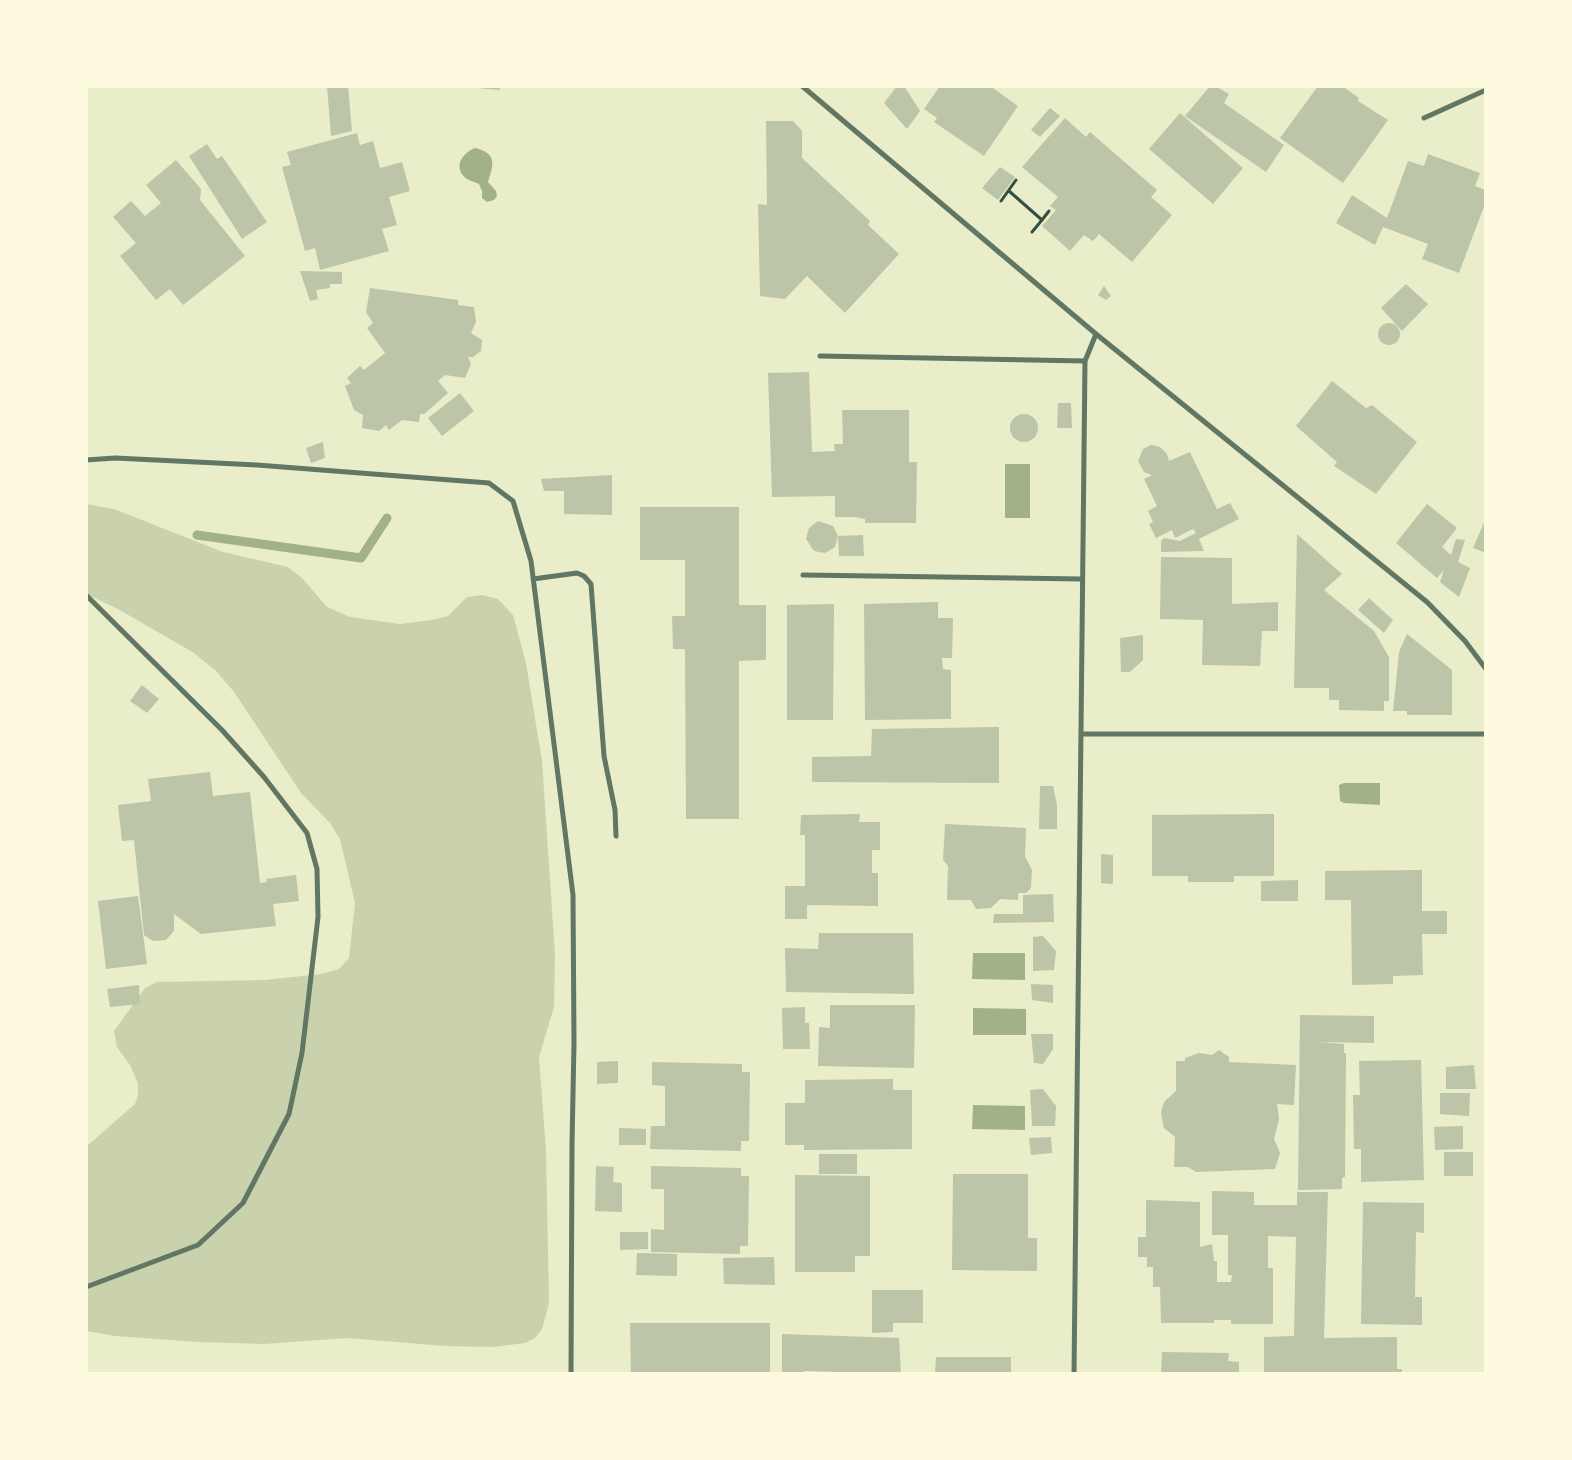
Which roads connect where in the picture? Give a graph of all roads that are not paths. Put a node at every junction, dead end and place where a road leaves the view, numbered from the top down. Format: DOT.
graph roads {
  1 [pos="802,86"];
  2 [pos="1486,90"];
  3 [pos="1424,118"];
  4 [pos="1096,334"];
  5 [pos="820,356"];
  6 [pos="1084,361"];
  7 [pos="86,460"];
  8 [pos="803,575"];
  9 [pos="533,578"];
  10 [pos="1082,579"];
  11 [pos="86,596"];
  12 [pos="1486,669"];
  13 [pos="1081,734"];
  14 [pos="1486,734"];
  15 [pos="616,836"];
  16 [pos="86,1287"];
  17 [pos="571,1374"];
  18 [pos="1074,1374"];
  1 -- 4 [label="street"];
  2 -- 3 [label="street"];
  4 -- 6 [label="street"];
  4 -- 12 [label="street"];
  5 -- 6 [label="street"];
  6 -- 10 [label="street"];
  7 -- 9 [label="street"];
  8 -- 10 [label="street"];
  9 -- 15 [label="street"];
  9 -- 17 [label="street"];
  10 -- 13 [label="street"];
  11 -- 16 [label="street"];
  13 -- 14 [label="street"];
  13 -- 18 [label="street"];
}
